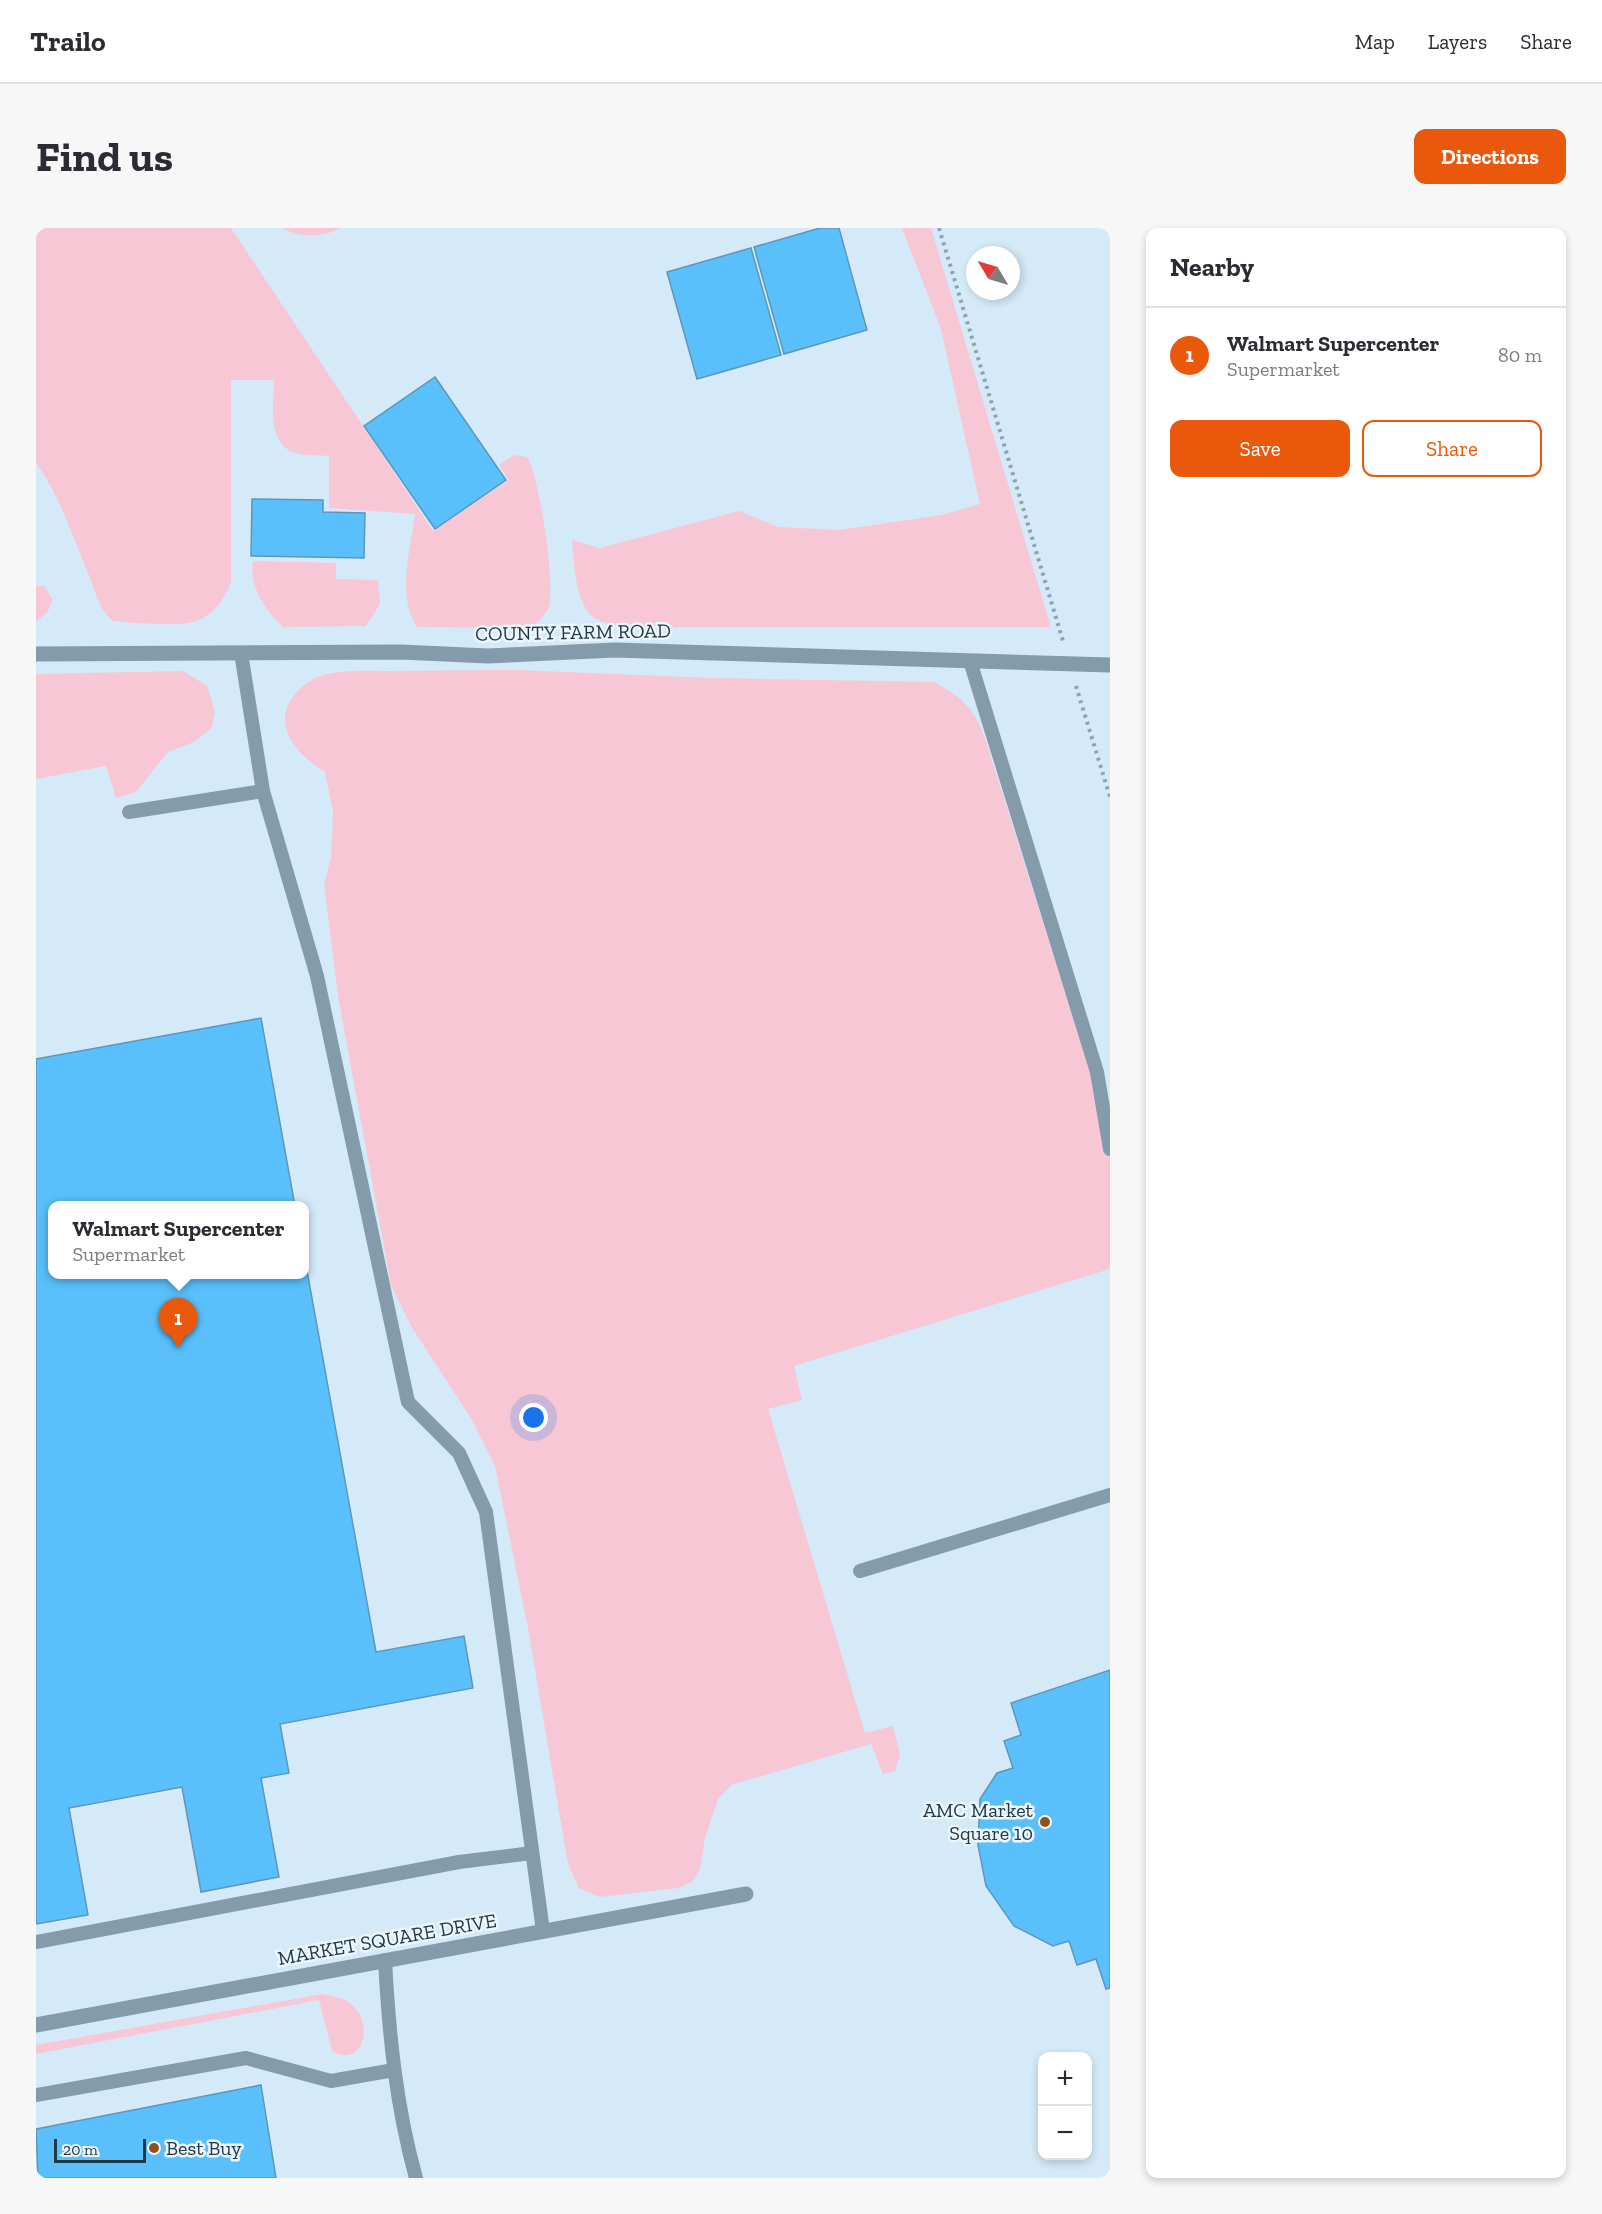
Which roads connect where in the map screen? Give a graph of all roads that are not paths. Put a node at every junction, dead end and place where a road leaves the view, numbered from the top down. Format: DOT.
graph roads {
  1 [pos="241,652"];
  2 [pos="36,654"];
  3 [pos="970,661"];
  4 [pos="1110,665"];
  5 [pos="263,791"];
  6 [pos="129,812"];
  7 [pos="1110,1149"];
  8 [pos="1110,1495"];
  9 [pos="860,1571"];
  10 [pos="532,1853"];
  11 [pos="746,1894"];
  12 [pos="543,1931"];
  13 [pos="36,1942"];
  14 [pos="385,1960"];
  15 [pos="36,2025"];
  16 [pos="394,2070"];
  17 [pos="36,2095"];
  18 [pos="416,2178"];
  1 -- 2 [label="street, COUNTY FARM ROAD"];
  1 -- 3 [label="street, COUNTY FARM ROAD"];
  1 -- 5 [label="lane"];
  3 -- 4 [label="street, COUNTY FARM ROAD"];
  3 -- 7 [label="lane"];
  5 -- 6 [label="lane"];
  5 -- 10 [label="lane"];
  8 -- 9 [label="lane"];
  10 -- 12 [label="lane"];
  10 -- 13 [label="lane"];
  11 -- 12 [label="street, MARKET SQUARE DRIVE"];
  12 -- 14 [label="street, MARKET SQUARE DRIVE"];
  14 -- 15 [label="street, MARKET SQUARE DRIVE"];
  14 -- 16 [label="lane"];
  16 -- 17 [label="lane"];
  16 -- 18 [label="lane"];
}
